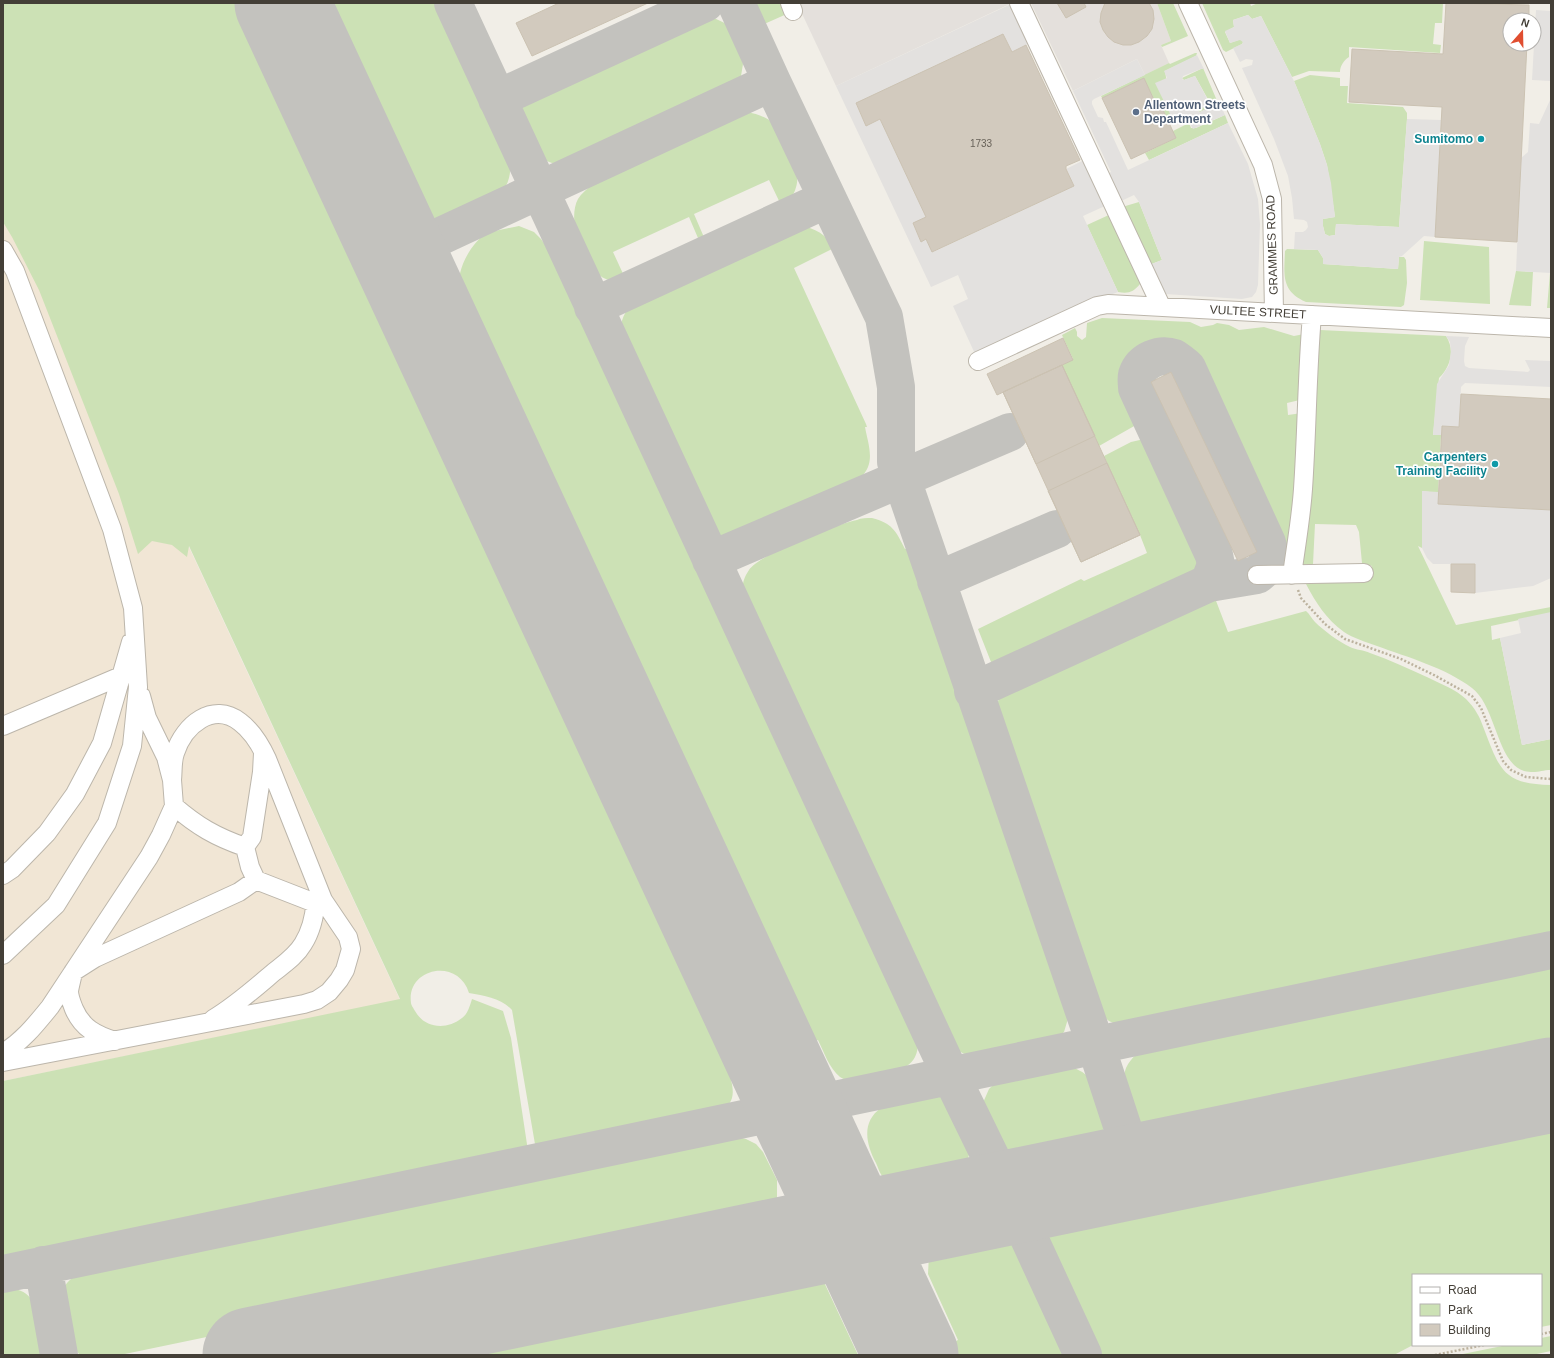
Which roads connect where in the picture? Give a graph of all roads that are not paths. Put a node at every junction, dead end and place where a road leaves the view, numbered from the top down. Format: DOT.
graph roads {
  1 [pos="1019,3"];
  2 [pos="1188,3"];
  3 [pos="3,250"];
  4 [pos="1161,306"];
  5 [pos="1274,313"];
  6 [pos="1312,315"];
  7 [pos="1551,328"];
  8 [pos="978,361"];
  9 [pos="1364,573"];
  10 [pos="1256,575"];
  11 [pos="1292,575"];
  12 [pos="134,630"];
  13 [pos="121,676"];
  14 [pos="138,687"];
  15 [pos="3,726"];
  16 [pos="264,752"];
  17 [pos="172,780"];
  18 [pos="174,806"];
  19 [pos="245,847"];
  20 [pos="3,875"];
  21 [pos="256,880"];
  22 [pos="319,902"];
  23 [pos="3,955"];
  24 [pos="73,972"];
  25 [pos="206,1024"];
  26 [pos="115,1041"];
  27 [pos="3,1053"];
  28 [pos="3,1062"];
  1 -- 4 [label="street"];
  2 -- 5 [label="street, GRAMMES ROAD"];
  3 -- 12 [label="street"];
  4 -- 5 [label="street, VULTEE STREET"];
  4 -- 8 [label="street, VULTEE STREET"];
  5 -- 6 [label="street, VULTEE STREET"];
  6 -- 7 [label="street, VULTEE STREET"];
  6 -- 11 [label="street"];
  9 -- 11 [label="street"];
  10 -- 11 [label="street"];
  12 -- 13 [label="street"];
  12 -- 14 [label="street"];
  13 -- 15 [label="street"];
  13 -- 20 [label="street"];
  14 -- 17 [label="street"];
  14 -- 23 [label="street"];
  16 -- 17 [label="street"];
  16 -- 19 [label="street"];
  16 -- 22 [label="street"];
  17 -- 18 [label="street"];
  18 -- 19 [label="street"];
  18 -- 24 [label="street"];
  19 -- 21 [label="street"];
  21 -- 22 [label="street"];
  21 -- 24 [label="street"];
  22 -- 25 [label="street"];
  22 -- 25 [label="street"];
  24 -- 26 [label="street"];
  24 -- 27 [label="street"];
  25 -- 26 [label="street"];
  26 -- 28 [label="street"];
}
